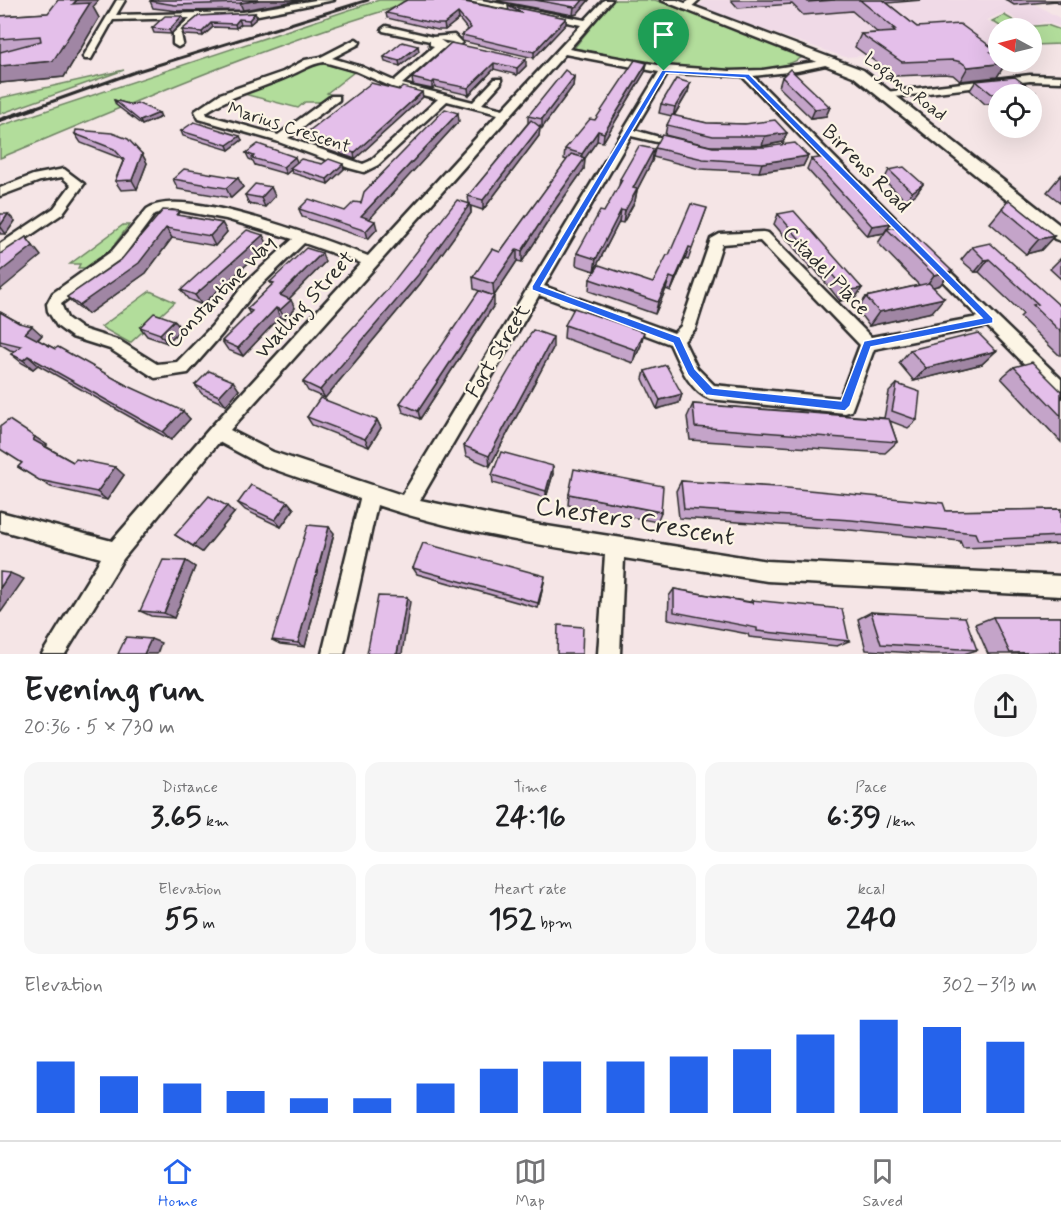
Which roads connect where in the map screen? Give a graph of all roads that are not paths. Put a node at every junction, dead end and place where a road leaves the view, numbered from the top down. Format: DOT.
graph roads {
  1 [pos="122,0"];
  2 [pos="330,0"];
  3 [pos="468,0"];
  4 [pos="507,0"];
  5 [pos="608,0"];
  6 [pos="667,0"];
  7 [pos="691,4"];
  8 [pos="500,7"];
  9 [pos="198,16"];
  10 [pos="111,18"];
  11 [pos="586,23"];
  12 [pos="386,29"];
  13 [pos="397,32"];
  14 [pos="356,42"];
  15 [pos="385,42"];
  16 [pos="437,43"];
  17 [pos="178,44"];
  18 [pos="466,47"];
  19 [pos="561,50"];
  20 [pos="88,57"];
  21 [pos="324,59"];
  22 [pos="832,61"];
  23 [pos="664,71"];
  24 [pos="747,76"];
  25 [pos="1061,79"];
  26 [pos="498,81"];
  27 [pos="395,85"];
  28 [pos="886,95"];
  29 [pos="336,98"];
  30 [pos="445,98"];
  31 [pos="308,105"];
  32 [pos="475,105"];
  33 [pos="322,108"];
  34 [pos="505,113"];
  35 [pos="628,132"];
  36 [pos="280,139"];
  37 [pos="813,143"];
  38 [pos="793,145"];
  39 [pos="686,146"];
  40 [pos="0,192"];
  41 [pos="1061,235"];
  42 [pos="302,239"];
  43 [pos="0,251"];
  44 [pos="372,262"];
  45 [pos="536,288"];
  46 [pos="990,320"];
  47 [pos="676,340"];
  48 [pos="868,344"];
  49 [pos="1061,390"];
  50 [pos="217,432"];
  51 [pos="370,494"];
  52 [pos="406,506"];
  53 [pos="0,521"];
  54 [pos="615,547"];
  55 [pos="116,552"];
  56 [pos="1061,586"];
  57 [pos="53,654"];
  58 [pos="333,654"];
  59 [pos="609,654"];
  1 -- 10 [label="street"];
  2 -- 9 [label="street"];
  3 -- 8 [label="street"];
  4 -- 8 [label="street"];
  5 -- 11 [label="street, Watling Street"];
  6 -- 7 [label="street, Logans Road"];
  7 -- 22 [label="street, Logans Road"];
  8 -- 11 [label="street"];
  9 -- 10 [label="street"];
  9 -- 17 [label="street"];
  10 -- 20 [label="street"];
  11 -- 19 [label="street, Watling Street"];
  12 -- 13 [label="street"];
  13 -- 15 [label="street"];
  13 -- 16 [label="street"];
  14 -- 21 [label="street, Marius Crescent"];
  16 -- 18 [label="street"];
  16 -- 27 [label="street"];
  19 -- 23 [label="street"];
  19 -- 34 [label="street, Watling Street"];
  21 -- 27 [label="street"];
  21 -- 36 [label="street, Marius Crescent"];
  22 -- 24 [label="street"];
  22 -- 28 [label="street, Logans Road"];
  23 -- 24 [label="street"];
  23 -- 35 [label="street, Fort Street"];
  24 -- 37 [label="street, Birrens Road"];
  25 -- 28 [label="street"];
  26 -- 32 [label="street"];
  27 -- 30 [label="street"];
  28 -- 41 [label="street, Logans Road"];
  29 -- 33 [label="street"];
  30 -- 32 [label="street"];
  30 -- 36 [label="street, Marius Crescent"];
  31 -- 33 [label="street"];
  32 -- 34 [label="street"];
  33 -- 36 [label="street"];
  34 -- 44 [label="street, Watling Street"];
  35 -- 39 [label="street"];
  35 -- 45 [label="street, Fort Street"];
  37 -- 38 [label="street"];
  37 -- 46 [label="street, Birrens Road"];
  40 -- 43 [label="street"];
  42 -- 42 [label="street, Constantine Way"];
  42 -- 44 [label="street, Constantine Way"];
  44 -- 50 [label="street, Watling Street"];
  45 -- 47 [label="street"];
  45 -- 52 [label="street, Fort Street"];
  46 -- 48 [label="street, Citadel Place"];
  46 -- 49 [label="street, Birrens Road"];
  47 -- 48 [label="street, Citadel Place"];
  47 -- 48 [label="street, Citadel Place"];
  50 -- 51 [label="street, Chesters Crescent"];
  50 -- 55 [label="street, Watling Street"];
  51 -- 52 [label="street, Chesters Crescent"];
  51 -- 58 [label="street"];
  52 -- 54 [label="street, Chesters Crescent"];
  53 -- 55 [label="street"];
  54 -- 56 [label="street, Chesters Crescent"];
  54 -- 59 [label="street"];
  55 -- 57 [label="street, Watling Street"];
}
